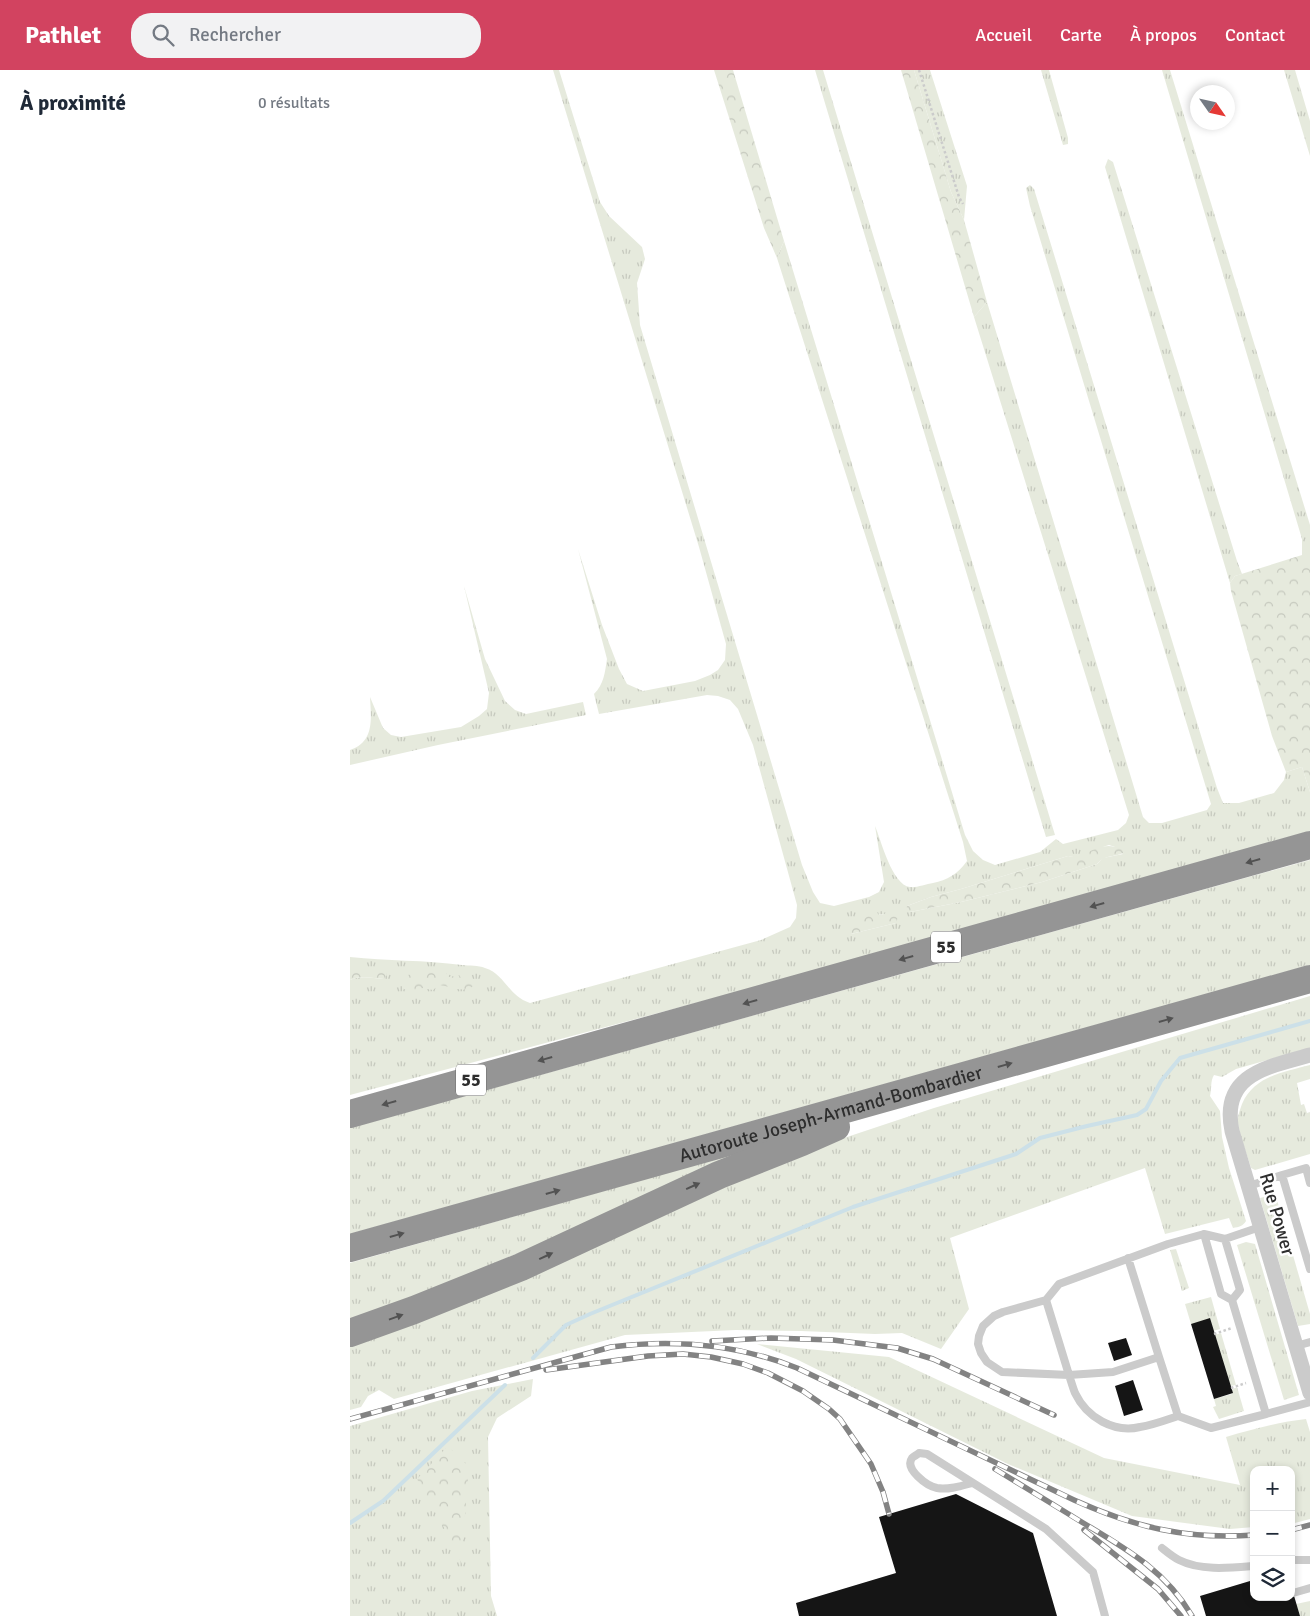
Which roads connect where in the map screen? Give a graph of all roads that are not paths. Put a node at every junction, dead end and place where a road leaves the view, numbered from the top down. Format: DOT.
graph roads {
  1 [pos="1310,846"];
  2 [pos="1310,979"];
  3 [pos="1310,1055"];
  4 [pos="924,1088"];
  5 [pos="350,1114"];
  6 [pos="1282,1176"];
  7 [pos="1310,1183"];
  8 [pos="1248,1186"];
  9 [pos="1260,1226"];
  10 [pos="1204,1234"];
  11 [pos="1225,1239"];
  12 [pos="350,1248"];
  13 [pos="1128,1258"];
  14 [pos="1310,1269"];
  15 [pos="1046,1300"];
  16 [pos="1232,1300"];
  17 [pos="350,1333"];
  18 [pos="1303,1344"];
  19 [pos="1159,1357"];
  20 [pos="1069,1375"];
  21 [pos="1310,1393"];
  22 [pos="1310,1402"];
  23 [pos="1266,1414"];
  24 [pos="1178,1416"];
  25 [pos="972,1483"];
  26 [pos="1162,1548"];
  27 [pos="1295,1560"];
  28 [pos="1310,1560"];
  29 [pos="1250,1566"];
  30 [pos="1310,1588"];
  31 [pos="1295,1593"];
  32 [pos="1105,1616"];
  1 -- 5 [label="highway, 55, one-way"];
  4 -- 2 [label="highway, Autoroute Joseph-Armand-Bombardier, one-way"];
  3 -- 8 [label="street, Rue Power"];
  12 -- 4 [label="highway, Autoroute Joseph-Armand-Bombardier, one-way"];
  17 -- 4 [label="highway, one-way"];
  6 -- 7 [label="lane"];
  6 -- 8 [label="lane"];
  6 -- 14 [label="lane"];
  8 -- 9 [label="street, Rue Power"];
  9 -- 11 [label="lane"];
  9 -- 18 [label="street, Rue Power"];
  10 -- 11 [label="lane"];
  10 -- 13 [label="lane"];
  10 -- 16 [label="lane"];
  11 -- 16 [label="lane"];
  13 -- 15 [label="lane"];
  13 -- 19 [label="lane"];
  15 -- 20 [label="lane"];
  15 -- 20 [label="lane"];
  16 -- 23 [label="lane"];
  18 -- 21 [label="street, Rue Power"];
  19 -- 20 [label="lane"];
  19 -- 24 [label="lane"];
  20 -- 24 [label="lane"];
  22 -- 23 [label="lane"];
  23 -- 24 [label="lane"];
  25 -- 25 [label="lane"];
  25 -- 32 [label="lane"];
  26 -- 29 [label="lane"];
  27 -- 28 [label="lane"];
  30 -- 31 [label="lane"];
}
